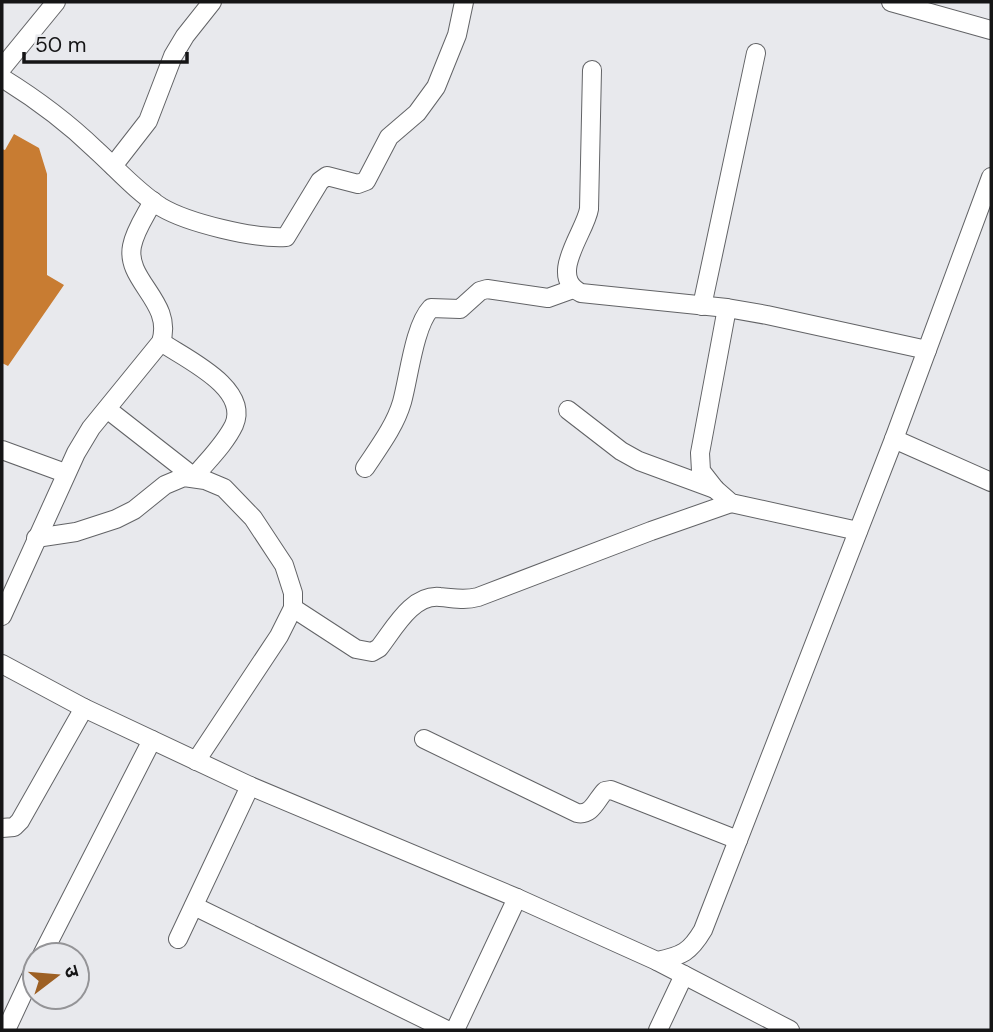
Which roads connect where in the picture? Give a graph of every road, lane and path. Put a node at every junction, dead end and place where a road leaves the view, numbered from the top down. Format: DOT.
graph roads {
  1 [pos="56,2"];
  2 [pos="212,2"];
  3 [pos="464,2"];
  4 [pos="891,2"];
  5 [pos="991,30"];
  6 [pos="756,53"];
  7 [pos="2,68"];
  8 [pos="592,70"];
  9 [pos="2,78"];
  10 [pos="113,166"];
  11 [pos="991,177"];
  12 [pos="153,201"];
  13 [pos="573,289"];
  14 [pos="702,306"];
  15 [pos="727,308"];
  16 [pos="161,342"];
  17 [pos="927,350"];
  18 [pos="107,409"];
  19 [pos="568,410"];
  20 [pos="894,439"];
  21 [pos="2,450"];
  22 [pos="365,468"];
  23 [pos="65,473"];
  24 [pos="194,477"];
  25 [pos="991,482"];
  26 [pos="715,489"];
  27 [pos="732,503"];
  28 [pos="858,531"];
  29 [pos="36,538"];
  30 [pos="293,608"];
  31 [pos="2,616"];
  32 [pos="2,664"];
  33 [pos="84,708"];
  34 [pos="424,739"];
  35 [pos="152,740"];
  36 [pos="196,761"];
  37 [pos="250,786"];
  38 [pos="2,828"];
  39 [pos="738,840"];
  40 [pos="517,898"];
  41 [pos="194,906"];
  42 [pos="178,939"];
  43 [pos="49,941"];
  44 [pos="657,961"];
  45 [pos="684,975"];
  46 [pos="21,998"];
  47 [pos="783,1029"];
  48 [pos="6,1030"];
  49 [pos="447,1030"];
  50 [pos="455,1030"];
  51 [pos="658,1030"];
  1 -- 7 [label="street"];
  2 -- 10 [label="street"];
  3 -- 12 [label="street"];
  4 -- 5 [label="street"];
  6 -- 14 [label="street"];
  8 -- 13 [label="street"];
  9 -- 10 [label="street"];
  10 -- 12 [label="street"];
  11 -- 17 [label="street"];
  12 -- 16 [label="street"];
  13 -- 14 [label="street"];
  13 -- 22 [label="street"];
  14 -- 15 [label="street"];
  15 -- 17 [label="street"];
  15 -- 26 [label="street"];
  16 -- 18 [label="street"];
  16 -- 24 [label="street"];
  17 -- 20 [label="street"];
  18 -- 23 [label="street"];
  18 -- 24 [label="street"];
  19 -- 26 [label="street"];
  20 -- 25 [label="street"];
  20 -- 28 [label="street"];
  21 -- 23 [label="street"];
  23 -- 29 [label="street"];
  24 -- 29 [label="street"];
  24 -- 30 [label="street"];
  26 -- 27 [label="street"];
  27 -- 28 [label="street"];
  27 -- 30 [label="street"];
  28 -- 39 [label="street"];
  29 -- 31 [label="street"];
  30 -- 36 [label="street"];
  32 -- 33 [label="street"];
  33 -- 35 [label="street"];
  33 -- 38 [label="street"];
  34 -- 39 [label="street"];
  35 -- 36 [label="street"];
  35 -- 43 [label="street"];
  36 -- 37 [label="street"];
  37 -- 40 [label="street"];
  37 -- 41 [label="street"];
  39 -- 44 [label="street"];
  40 -- 44 [label="street"];
  40 -- 50 [label="street"];
  41 -- 42 [label="street"];
  41 -- 49 [label="street"];
  44 -- 45 [label="street"];
  45 -- 47 [label="street"];
  45 -- 51 [label="street"];
  46 -- 48 [label="street"];
}
